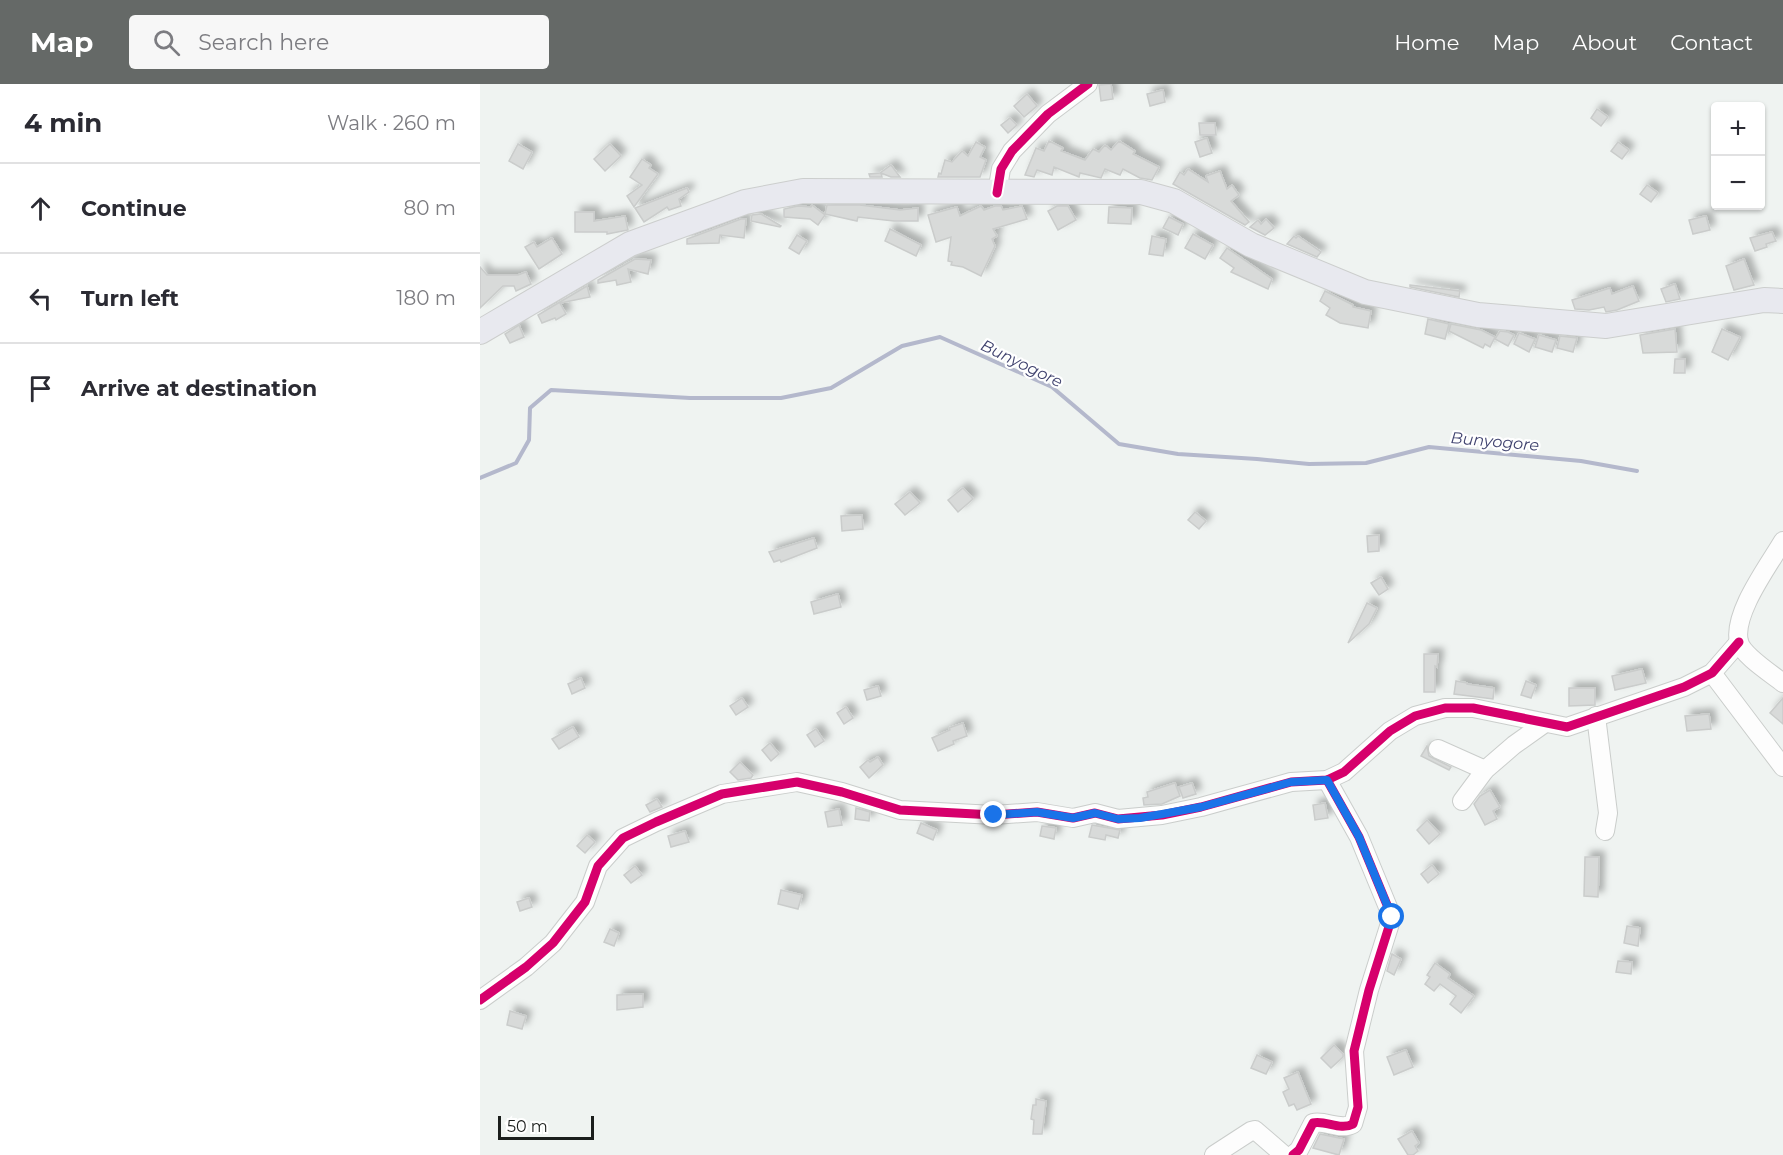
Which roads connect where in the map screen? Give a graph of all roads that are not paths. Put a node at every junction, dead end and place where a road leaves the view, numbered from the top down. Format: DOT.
graph roads {
  1 [pos="1089,84"];
  2 [pos="997,193"];
  3 [pos="1783,301"];
  4 [pos="480,332"];
  5 [pos="1783,541"];
  6 [pos="1739,642"];
  7 [pos="1712,673"];
  8 [pos="1783,683"];
  9 [pos="1596,716"];
  10 [pos="1545,723"];
  11 [pos="1438,749"];
  12 [pos="1783,767"];
  13 [pos="1485,770"];
  14 [pos="1327,780"];
  15 [pos="1462,801"];
  16 [pos="1605,831"];
  17 [pos="480,1000"];
  18 [pos="1214,1155"];
  19 [pos="1284,1155"];
  20 [pos="1293,1155"];
  1 -- 2 [label="street"];
  2 -- 3 [label="main road"];
  2 -- 4 [label="main road"];
  5 -- 6 [label="street"];
  6 -- 7 [label="street"];
  6 -- 8 [label="street"];
  7 -- 9 [label="street"];
  7 -- 12 [label="street"];
  9 -- 10 [label="street"];
  9 -- 16 [label="street"];
  10 -- 13 [label="street"];
  10 -- 14 [label="street"];
  11 -- 13 [label="street"];
  13 -- 15 [label="street"];
  14 -- 17 [label="street"];
  14 -- 20 [label="street"];
  18 -- 19 [label="street"];
}
